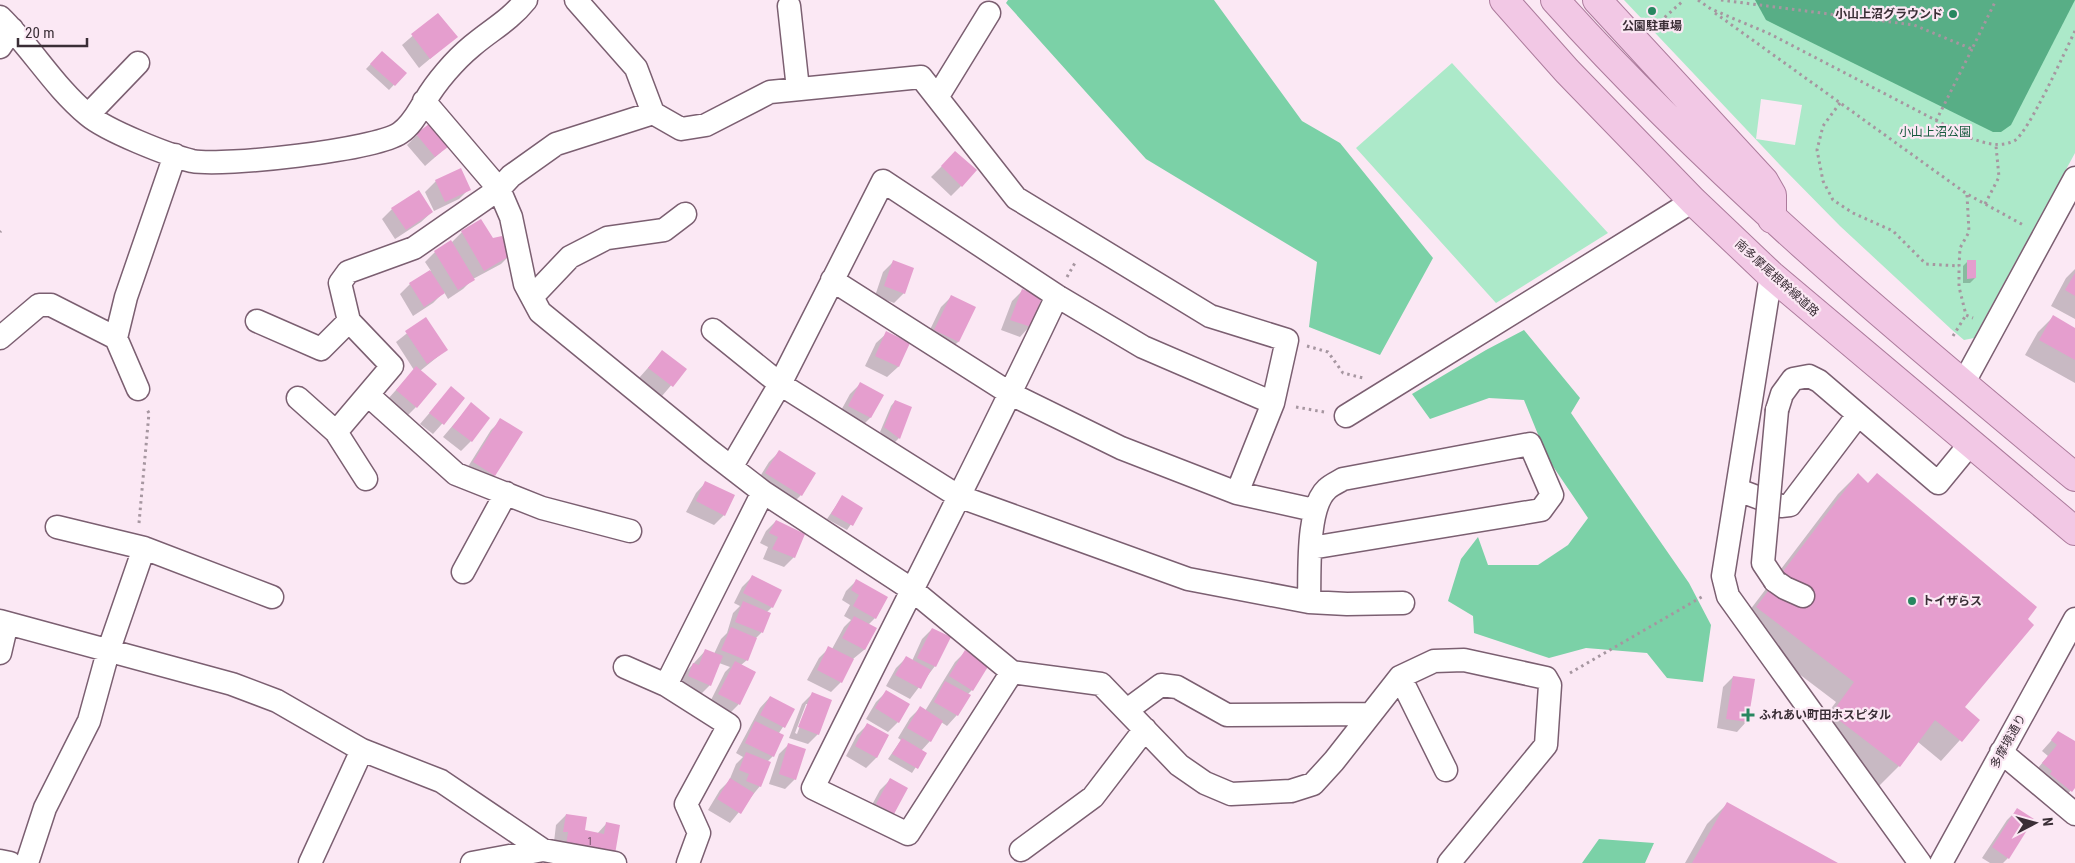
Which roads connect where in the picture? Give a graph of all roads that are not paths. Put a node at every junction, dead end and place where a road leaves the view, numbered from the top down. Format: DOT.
graph roads {
  1 [pos="526,0"];
  2 [pos="1504,0"];
  3 [pos="1555,0"];
  4 [pos="1597,0"];
  5 [pos="585,3"];
  6 [pos="789,6"];
  7 [pos="989,13"];
  8 [pos="4,31"];
  9 [pos="138,63"];
  10 [pos="798,89"];
  11 [pos="938,96"];
  12 [pos="424,101"];
  13 [pos="652,113"];
  14 [pos="88,115"];
  15 [pos="174,155"];
  16 [pos="2075,178"];
  17 [pos="499,189"];
  18 [pos="1693,201"];
  19 [pos="685,214"];
  20 [pos="1772,219"];
  21 [pos="1771,275"];
  22 [pos="832,280"];
  23 [pos="1057,296"];
  24 [pos="532,298"];
  25 [pos="257,321"];
  26 [pos="350,321"];
  27 [pos="713,330"];
  28 [pos="0,338"];
  29 [pos="116,338"];
  30 [pos="780,384"];
  31 [pos="1963,384"];
  32 [pos="138,389"];
  33 [pos="1010,394"];
  34 [pos="368,395"];
  35 [pos="298,398"];
  36 [pos="1273,403"];
  37 [pos="1858,415"];
  38 [pos="1346,416"];
  39 [pos="336,432"];
  40 [pos="1970,444"];
  41 [pos="732,466"];
  42 [pos="2075,477"];
  43 [pos="366,479"];
  44 [pos="1738,490"];
  45 [pos="763,492"];
  46 [pos="506,493"];
  47 [pos="1238,493"];
  48 [pos="958,496"];
  49 [pos="1314,510"];
  50 [pos="57,527"];
  51 [pos="2075,531"];
  52 [pos="630,532"];
  53 [pos="144,548"];
  54 [pos="1311,548"];
  55 [pos="463,572"];
  56 [pos="911,590"];
  57 [pos="1803,596"];
  58 [pos="272,597"];
  59 [pos="1308,602"];
  60 [pos="1403,602"];
  61 [pos="2075,619"];
  62 [pos="4,622"];
  63 [pos="108,652"];
  64 [pos="0,653"];
  65 [pos="625,667"];
  66 [pos="1012,672"];
  67 [pos="1400,677"];
  68 [pos="666,685"];
  69 [pos="1127,710"];
  70 [pos="1371,714"];
  71 [pos="1146,729"];
  72 [pos="362,750"];
  73 [pos="2001,752"];
  74 [pos="1446,770"];
  75 [pos="2075,814"];
  76 [pos="544,850"];
  77 [pos="1021,850"];
  78 [pos="0,861"];
  79 [pos="10,863"];
  80 [pos="27,863"];
  81 [pos="310,863"];
  82 [pos="472,863"];
  83 [pos="615,863"];
  84 [pos="688,863"];
  85 [pos="1449,863"];
  86 [pos="1920,863"];
  87 [pos="1940,863"];
  1 -- 12 [label="street"];
  2 -- 18 [label="main road, 南多摩尾根幹線道路"];
  3 -- 20 [label="main road"];
  4 -- 20 [label="main road"];
  5 -- 13 [label="street"];
  6 -- 10 [label="street"];
  7 -- 11 [label="street"];
  8 -- 14 [label="street"];
  9 -- 14 [label="street"];
  10 -- 11 [label="street"];
  10 -- 13 [label="street"];
  11 -- 36 [label="street"];
  12 -- 15 [label="street"];
  12 -- 17 [label="street"];
  13 -- 17 [label="street"];
  14 -- 15 [label="street"];
  15 -- 29 [label="street"];
  16 -- 31 [label="street"];
  17 -- 24 [label="street"];
  17 -- 26 [label="street"];
  18 -- 21 [label="main road, 南多摩尾根幹線道路"];
  18 -- 38 [label="street"];
  19 -- 24 [label="street"];
  20 -- 31 [label="main road"];
  21 -- 40 [label="main road, 南多摩尾根幹線道路"];
  21 -- 44 [label="street"];
  22 -- 23 [label="street"];
  22 -- 30 [label="street"];
  22 -- 33 [label="street"];
  23 -- 33 [label="street"];
  23 -- 36 [label="street"];
  24 -- 41 [label="street"];
  25 -- 26 [label="street"];
  26 -- 34 [label="street"];
  27 -- 30 [label="street"];
  28 -- 29 [label="street"];
  29 -- 32 [label="street"];
  30 -- 41 [label="street"];
  30 -- 48 [label="street"];
  31 -- 42 [label="main road"];
  33 -- 47 [label="street"];
  33 -- 48 [label="street"];
  34 -- 39 [label="street"];
  34 -- 46 [label="street"];
  35 -- 39 [label="street"];
  36 -- 47 [label="street"];
  37 -- 40 [label="street"];
  37 -- 44 [label="street"];
  37 -- 57 [label="street, bridge"];
  39 -- 43 [label="street"];
  40 -- 51 [label="main road, 南多摩尾根幹線道路"];
  41 -- 45 [label="street"];
  44 -- 86 [label="street"];
  45 -- 56 [label="street"];
  45 -- 68 [label="street"];
  46 -- 52 [label="street"];
  46 -- 55 [label="street"];
  47 -- 49 [label="street"];
  48 -- 56 [label="street"];
  48 -- 59 [label="street"];
  49 -- 54 [label="street"];
  49 -- 54 [label="street"];
  50 -- 53 [label="street"];
  53 -- 58 [label="street"];
  53 -- 63 [label="street"];
  54 -- 59 [label="street"];
  56 -- 66 [label="street"];
  56 -- 66 [label="street"];
  59 -- 60 [label="street"];
  61 -- 73 [label="street, 多摩境通り"];
  62 -- 63 [label="street"];
  62 -- 64 [label="street"];
  63 -- 72 [label="street"];
  63 -- 80 [label="street"];
  65 -- 68 [label="street"];
  66 -- 69 [label="street"];
  67 -- 70 [label="street"];
  67 -- 74 [label="street"];
  67 -- 85 [label="street"];
  68 -- 84 [label="street"];
  69 -- 70 [label="street"];
  69 -- 71 [label="street"];
  70 -- 71 [label="street"];
  71 -- 77 [label="street"];
  72 -- 76 [label="street"];
  72 -- 81 [label="street"];
  73 -- 75 [label="street"];
  73 -- 87 [label="street, 多摩境通り"];
  76 -- 82 [label="street"];
  76 -- 83 [label="street"];
  78 -- 79 [label="street"];
}
